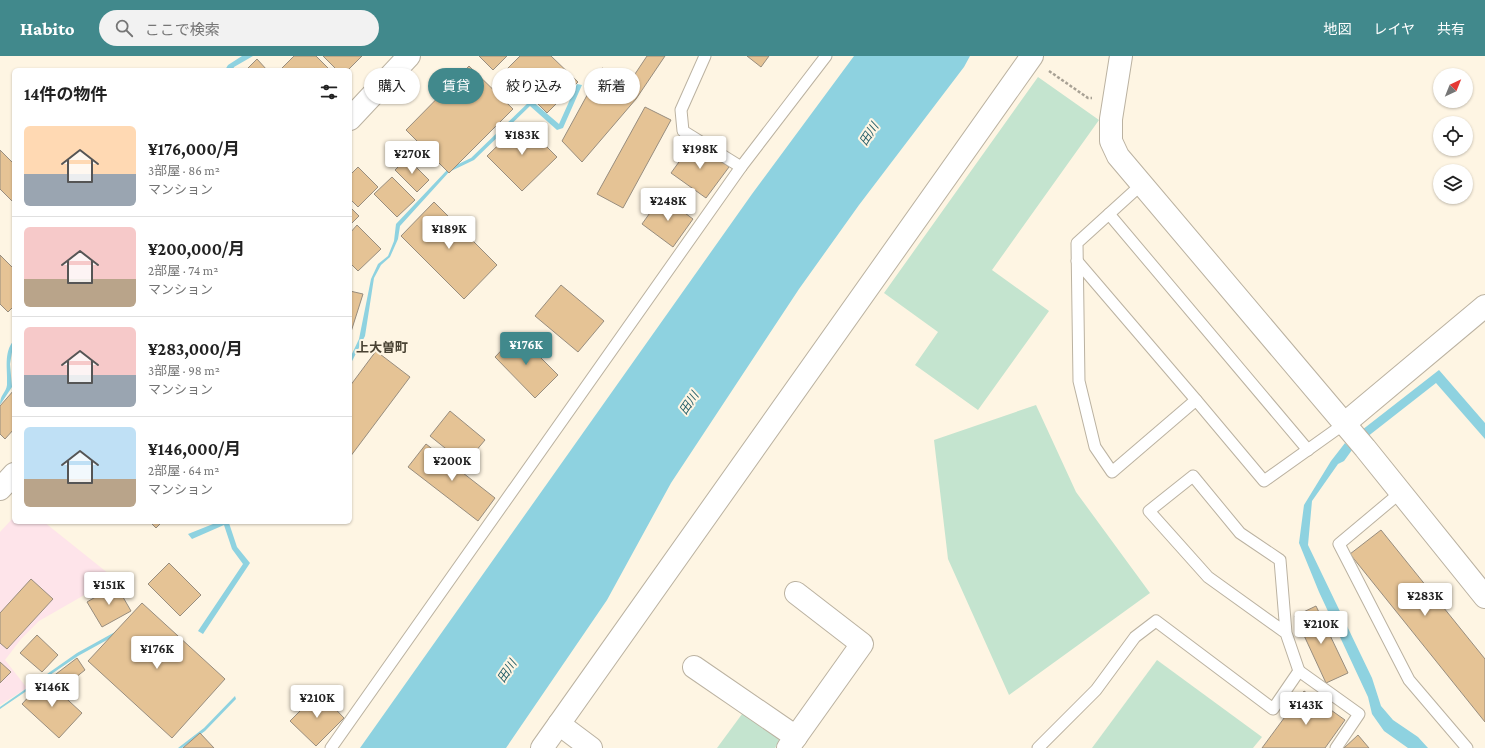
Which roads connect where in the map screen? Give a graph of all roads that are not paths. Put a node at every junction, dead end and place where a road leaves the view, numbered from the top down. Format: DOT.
graph roads {
  1 [pos="409,56"];
  2 [pos="705,56"];
  3 [pos="826,56"];
  4 [pos="1121,56"];
  5 [pos="1039,62"];
  6 [pos="352,117"];
  7 [pos="741,166"];
  8 [pos="1142,184"];
  9 [pos="1109,214"];
  10 [pos="1077,260"];
  11 [pos="1485,306"];
  12 [pos="1196,400"];
  13 [pos="1344,424"];
  14 [pos="1308,450"];
  15 [pos="12,476"];
  16 [pos="0,489"];
  17 [pos="1401,492"];
  18 [pos="796,593"];
  19 [pos="1485,596"];
  20 [pos="1286,633"];
  21 [pos="694,666"];
  22 [pos="1299,671"];
  23 [pos="559,724"];
  24 [pos="792,743"];
  25 [pos="331,748"];
  26 [pos="542,748"];
  27 [pos="592,748"];
  28 [pos="1038,748"];
  29 [pos="1336,748"];
  30 [pos="1467,748"];
  1 -- 6 [label="street"];
  2 -- 7 [label="lane"];
  3 -- 7 [label="lane"];
  4 -- 8 [label="street"];
  5 -- 23 [label="street"];
  7 -- 25 [label="lane"];
  8 -- 9 [label="lane"];
  8 -- 13 [label="street"];
  9 -- 10 [label="lane"];
  9 -- 14 [label="lane"];
  10 -- 12 [label="lane"];
  10 -- 12 [label="lane"];
  11 -- 13 [label="street"];
  12 -- 14 [label="lane"];
  13 -- 14 [label="lane"];
  13 -- 17 [label="street"];
  15 -- 16 [label="street"];
  17 -- 19 [label="street"];
  17 -- 30 [label="lane"];
  18 -- 24 [label="street"];
  20 -- 20 [label="lane"];
  20 -- 22 [label="lane"];
  21 -- 24 [label="street"];
  22 -- 28 [label="lane"];
  22 -- 29 [label="lane"];
  23 -- 26 [label="street"];
  23 -- 27 [label="street"];
}
